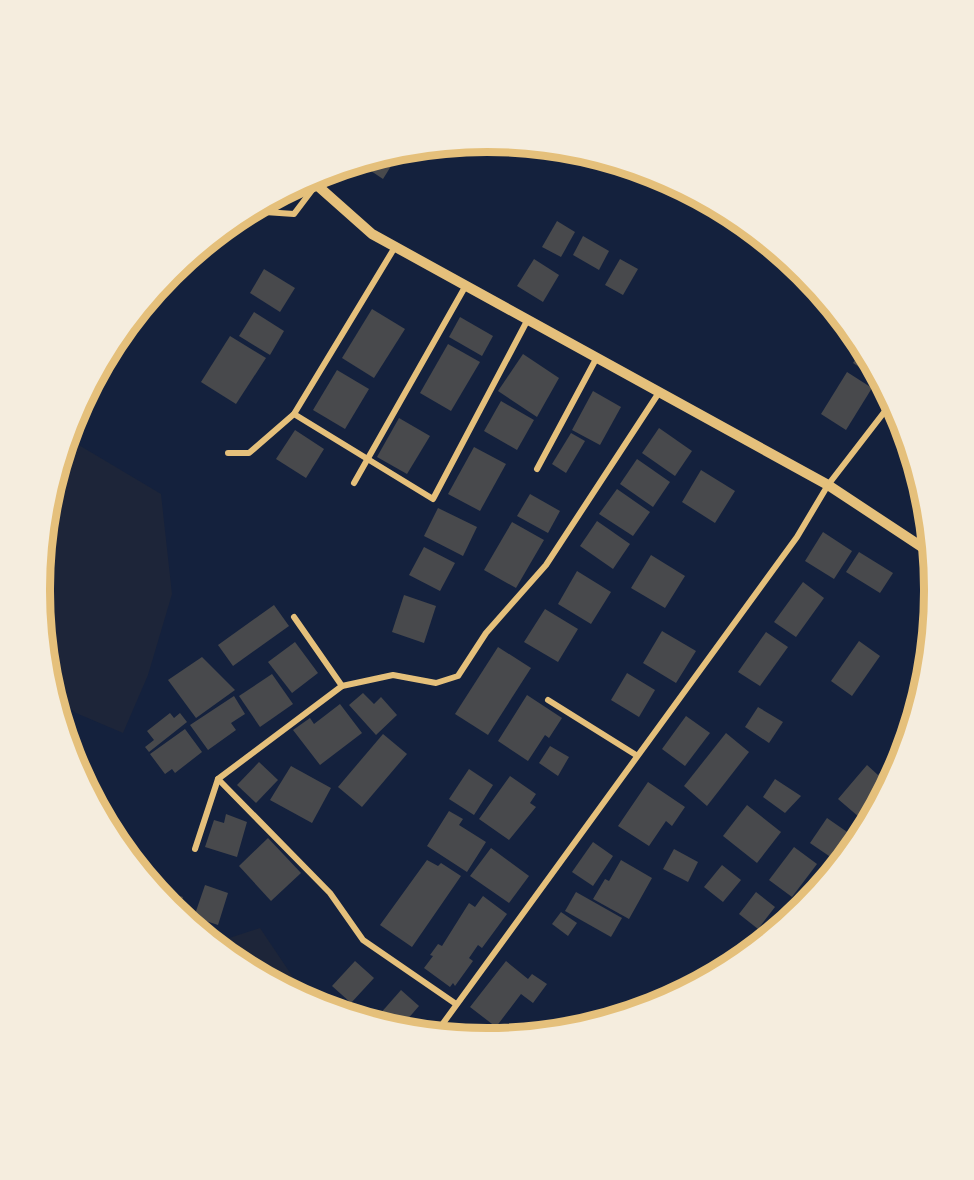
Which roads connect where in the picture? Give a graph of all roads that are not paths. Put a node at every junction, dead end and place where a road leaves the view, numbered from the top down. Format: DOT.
graph roads {
  1 [pos="318,187"];
  2 [pos="308,191"];
  3 [pos="266,212"];
  4 [pos="395,248"];
  5 [pos="465,287"];
  6 [pos="527,321"];
  7 [pos="596,359"];
  8 [pos="658,394"];
  9 [pos="885,411"];
  10 [pos="294,414"];
  11 [pos="228,453"];
  12 [pos="367,458"];
  13 [pos="537,469"];
  14 [pos="354,483"];
  15 [pos="828,485"];
  16 [pos="923,547"];
  17 [pos="294,617"];
  18 [pos="342,686"];
  19 [pos="548,700"];
  20 [pos="636,755"];
  21 [pos="218,779"];
  22 [pos="195,849"];
  23 [pos="456,1004"];
  24 [pos="441,1025"];
  1 -- 4 [label="street"];
  2 -- 3 [label="street"];
  4 -- 5 [label="street"];
  4 -- 10 [label="street"];
  5 -- 6 [label="street"];
  5 -- 12 [label="street"];
  6 -- 7 [label="street"];
  6 -- 12 [label="street"];
  7 -- 8 [label="street"];
  7 -- 13 [label="street"];
  8 -- 15 [label="street"];
  8 -- 18 [label="street"];
  9 -- 15 [label="street"];
  10 -- 11 [label="street"];
  10 -- 12 [label="street"];
  12 -- 14 [label="street"];
  15 -- 16 [label="street"];
  15 -- 20 [label="street"];
  17 -- 18 [label="street"];
  18 -- 21 [label="street"];
  19 -- 20 [label="street"];
  20 -- 23 [label="street"];
  21 -- 22 [label="street"];
  21 -- 23 [label="street"];
  23 -- 24 [label="street"];
}
